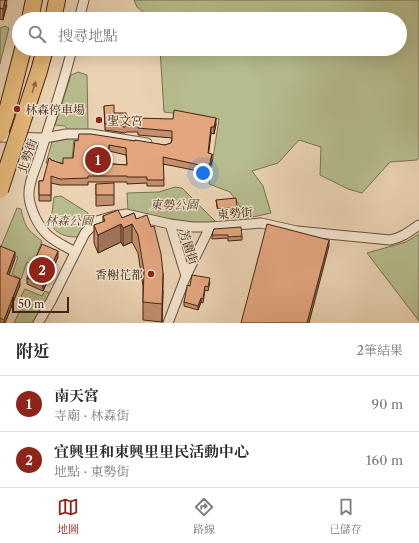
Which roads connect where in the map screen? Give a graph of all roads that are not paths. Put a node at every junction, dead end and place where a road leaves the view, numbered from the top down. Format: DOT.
graph roads {
  1 [pos="34,0"];
  2 [pos="57,0"];
  3 [pos="84,0"];
  4 [pos="31,12"];
  5 [pos="54,12"];
  6 [pos="81,12"];
  7 [pos="21,56"];
  8 [pos="43,56"];
  9 [pos="70,56"];
  10 [pos="0,133"];
  11 [pos="0,137"];
  12 [pos="45,138"];
  13 [pos="159,144"];
  14 [pos="0,190"];
  15 [pos="170,224"];
  16 [pos="419,225"];
  17 [pos="210,227"];
  18 [pos="75,252"];
  19 [pos="186,276"];
  20 [pos="38,323"];
  21 [pos="168,323"];
  1 -- 4 [label="highway"];
  2 -- 5 [label="highway"];
  3 -- 6 [label="street"];
  7 -- 10 [label="highway"];
  14 -- 8 [label="highway, one-way, bridge"];
  9 -- 12 [label="street, 北勢街"];
  11 -- 12 [label="street"];
  12 -- 13 [label="street"];
  12 -- 18 [label="street, 北勢街"];
  15 -- 17 [label="street, 東勢街"];
  15 -- 18 [label="street, 東勢街"];
  15 -- 19 [label="street, 芳園街"];
  16 -- 17 [label="street, 東勢街"];
  17 -- 19 [label="street"];
  18 -- 20 [label="street, 東勢街"];
  19 -- 21 [label="street, 芳園街"];
}
